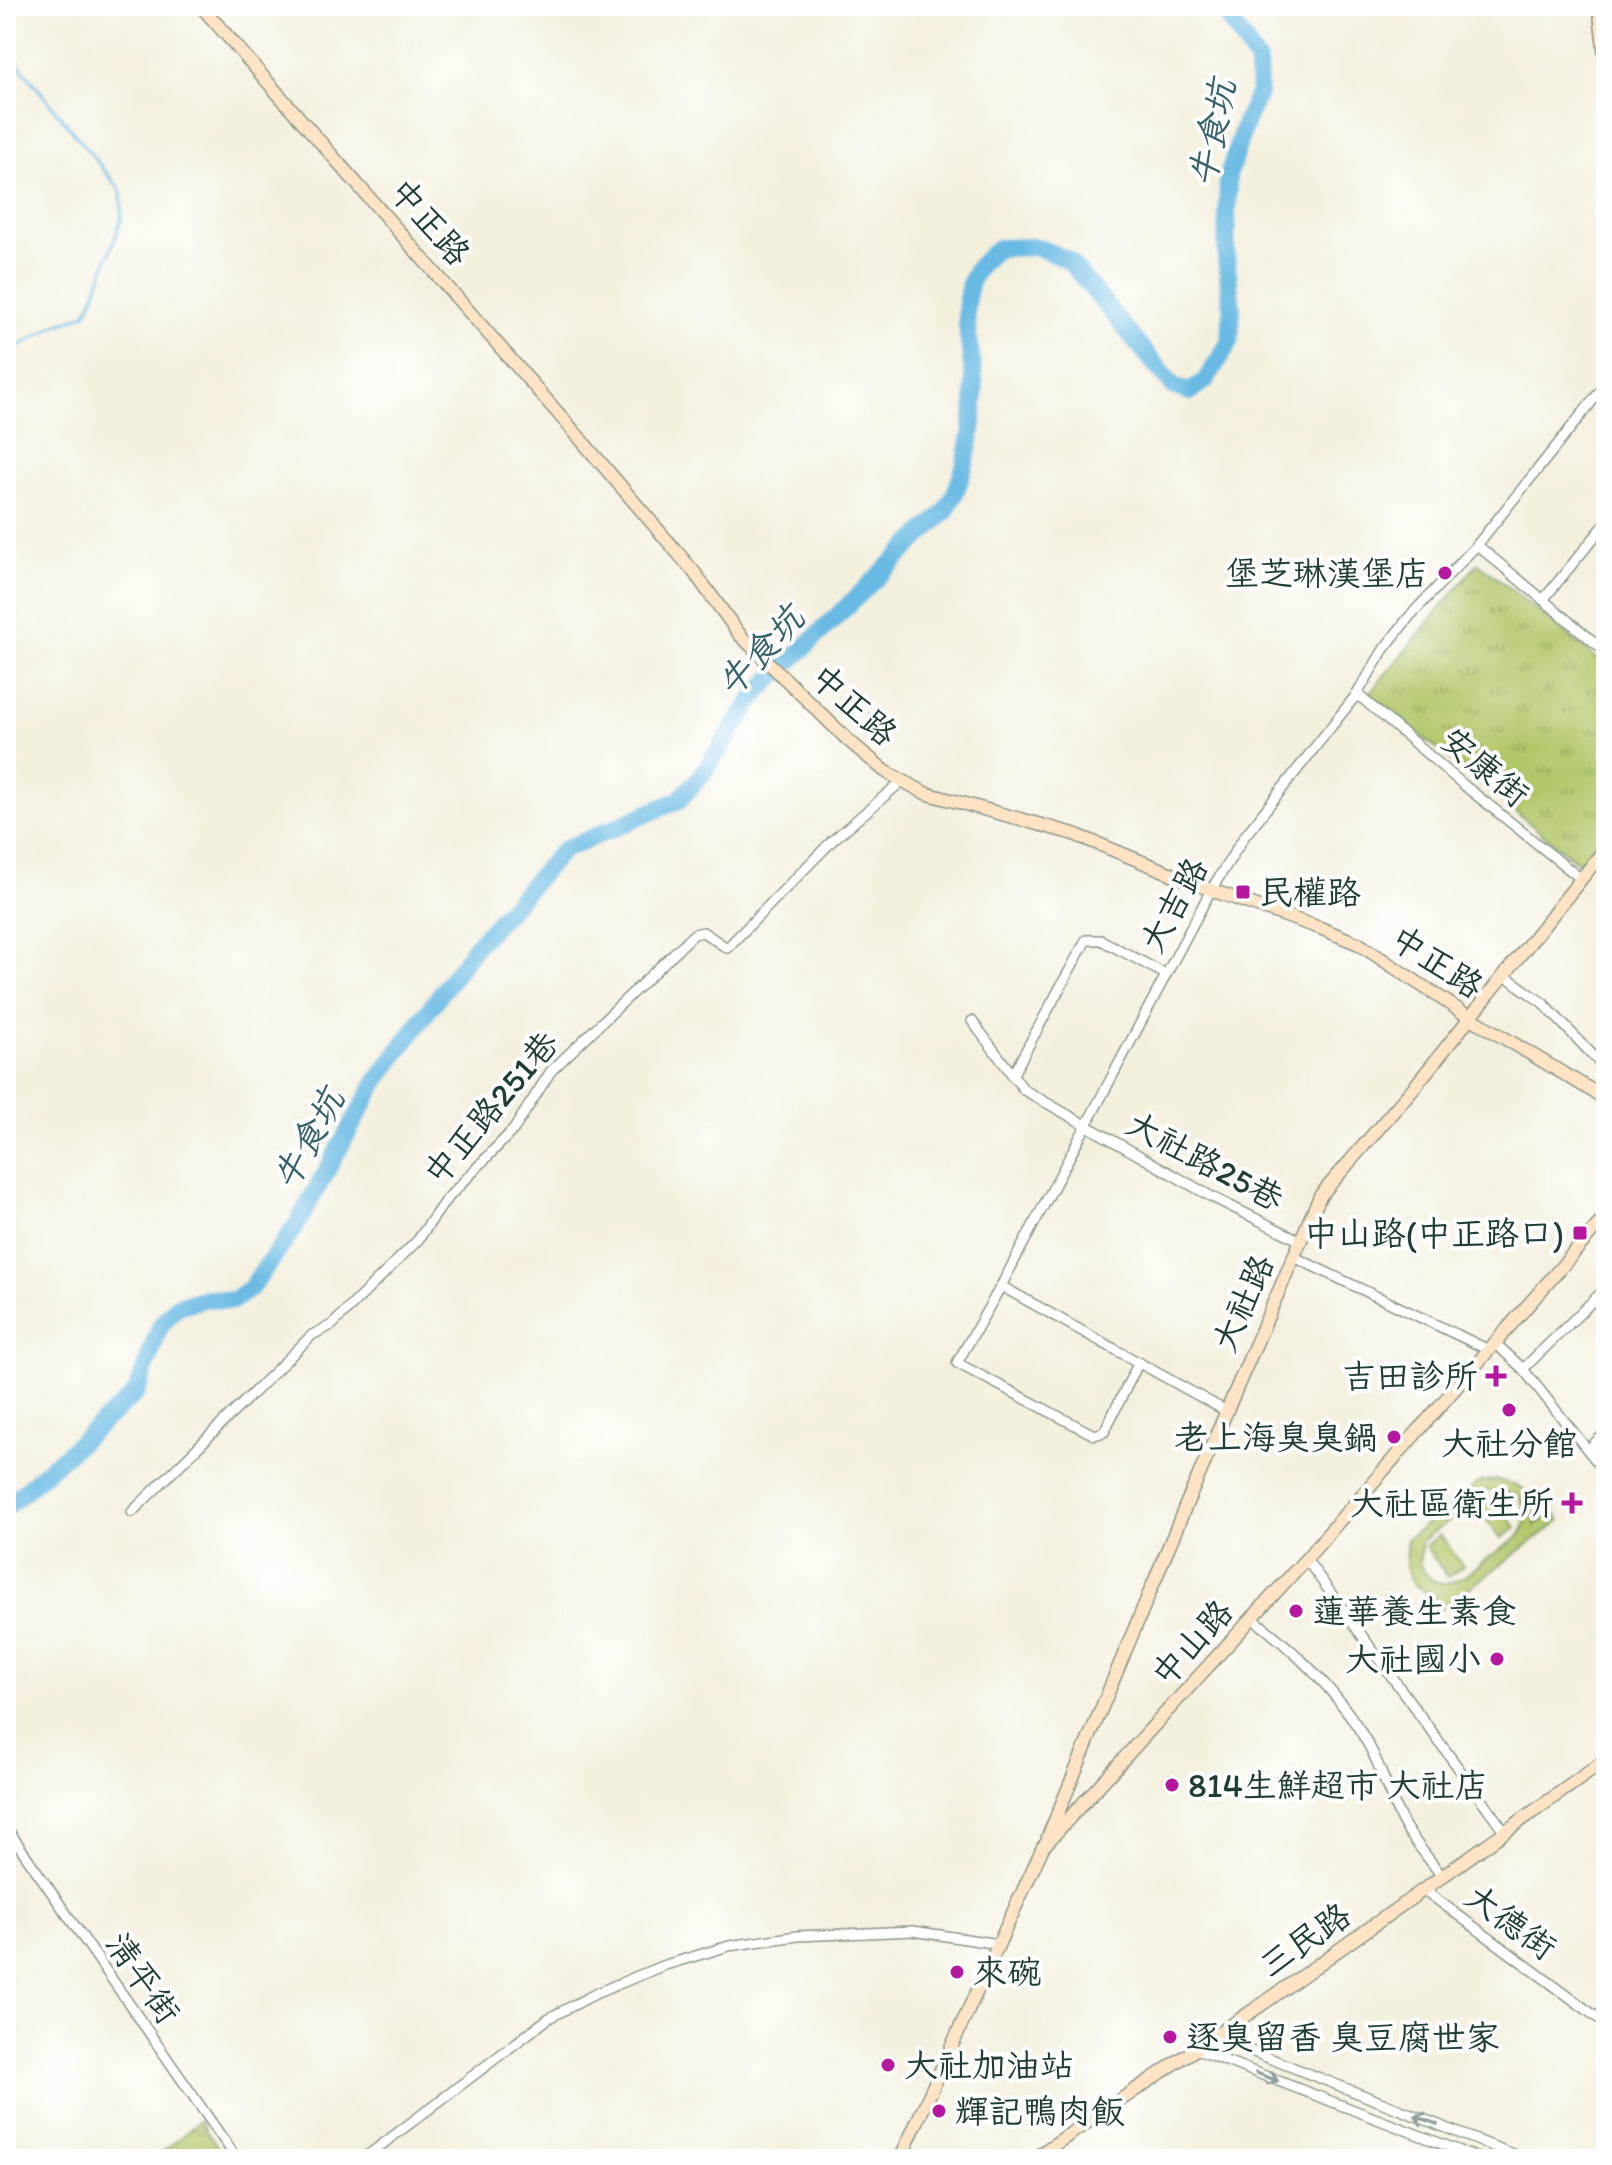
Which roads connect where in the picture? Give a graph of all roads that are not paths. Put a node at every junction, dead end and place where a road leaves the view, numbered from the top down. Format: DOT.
graph roads {
  1 [pos="201,6"];
  2 [pos="1599,6"];
  3 [pos="1606,64"];
  4 [pos="1606,384"];
  5 [pos="1606,523"];
  6 [pos="1477,545"];
  7 [pos="1543,600"];
  8 [pos="1606,652"];
  9 [pos="1357,694"];
  10 [pos="901,782"];
  11 [pos="1606,848"];
  12 [pos="1580,878"];
  13 [pos="1211,890"];
  14 [pos="1165,974"];
  15 [pos="1504,975"];
  16 [pos="1471,1018"];
  17 [pos="972,1021"];
  18 [pos="1606,1069"];
  19 [pos="1012,1076"];
  20 [pos="1606,1099"];
  21 [pos="1086,1125"];
  22 [pos="1606,1216"];
  23 [pos="1301,1241"];
  24 [pos="1294,1257"];
  25 [pos="1001,1286"];
  26 [pos="1606,1288"];
  27 [pos="1492,1346"];
  28 [pos="1139,1362"];
  29 [pos="1523,1369"];
  30 [pos="1226,1411"];
  31 [pos="1606,1432"];
  32 [pos="1588,1450"];
  33 [pos="1606,1473"];
  34 [pos="132,1512"];
  35 [pos="1306,1559"];
  36 [pos="1252,1618"];
  37 [pos="1606,1760"];
  38 [pos="6,1827"];
  39 [pos="1505,1832"];
  40 [pos="1043,1847"];
  41 [pos="1443,1878"];
  42 [pos="1424,1890"];
  43 [pos="999,1944"];
  44 [pos="1606,2024"];
  45 [pos="1213,2036"];
  46 [pos="1195,2049"];
  47 [pos="237,2159"];
  48 [pos="363,2159"];
  49 [pos="900,2159"];
  50 [pos="1033,2159"];
  51 [pos="1481,2159"];
  52 [pos="1525,2159"];
  1 -- 10 [label="street, 中正路"];
  2 -- 3 [label="street"];
  4 -- 6 [label="street, 大吉路"];
  5 -- 7 [label="street"];
  6 -- 7 [label="street"];
  6 -- 9 [label="street, 大吉路"];
  7 -- 8 [label="street"];
  9 -- 12 [label="street, 安康街"];
  9 -- 13 [label="street, 大吉路"];
  10 -- 13 [label="street, 中正路"];
  10 -- 34 [label="street, 中正路251巷"];
  11 -- 12 [label="street, 大社路"];
  12 -- 15 [label="street, 大社路"];
  13 -- 14 [label="street, 大吉路"];
  13 -- 16 [label="street, 中正路"];
  14 -- 19 [label="street"];
  14 -- 21 [label="street, 大吉路"];
  15 -- 16 [label="street, 大社路"];
  15 -- 18 [label="street"];
  16 -- 20 [label="street, 中正路"];
  16 -- 23 [label="street, 大社路"];
  17 -- 19 [label="street, 大社路25巷"];
  19 -- 21 [label="street, 大社路25巷"];
  21 -- 23 [label="street, 大社路25巷"];
  21 -- 25 [label="street, 大吉路"];
  22 -- 27 [label="street, 中山路"];
  23 -- 24 [label="street, 大社路"];
  24 -- 27 [label="street"];
  24 -- 30 [label="street, 大社路"];
  25 -- 28 [label="street"];
  25 -- 28 [label="street, 大吉路"];
  26 -- 29 [label="street"];
  27 -- 29 [label="street"];
  27 -- 35 [label="street, 中山路"];
  28 -- 30 [label="street"];
  29 -- 32 [label="street"];
  30 -- 40 [label="street, 大社路"];
  31 -- 32 [label="street"];
  32 -- 33 [label="street"];
  35 -- 36 [label="street, 中山路"];
  35 -- 39 [label="street"];
  36 -- 40 [label="street, 中山路"];
  36 -- 41 [label="street"];
  37 -- 39 [label="street, 三民路"];
  38 -- 47 [label="street, 清平街"];
  39 -- 41 [label="street, 三民路"];
  40 -- 43 [label="street, 中山路"];
  41 -- 42 [label="street, 三民路"];
  42 -- 44 [label="street, 大德街"];
  42 -- 45 [label="street, 三民路"];
  43 -- 48 [label="street"];
  43 -- 49 [label="street, 中山路"];
  45 -- 46 [label="street, 三民路"];
  52 -- 45 [label="street, one-way"];
  46 -- 50 [label="street, 三民路"];
  46 -- 51 [label="street, one-way"];
}
